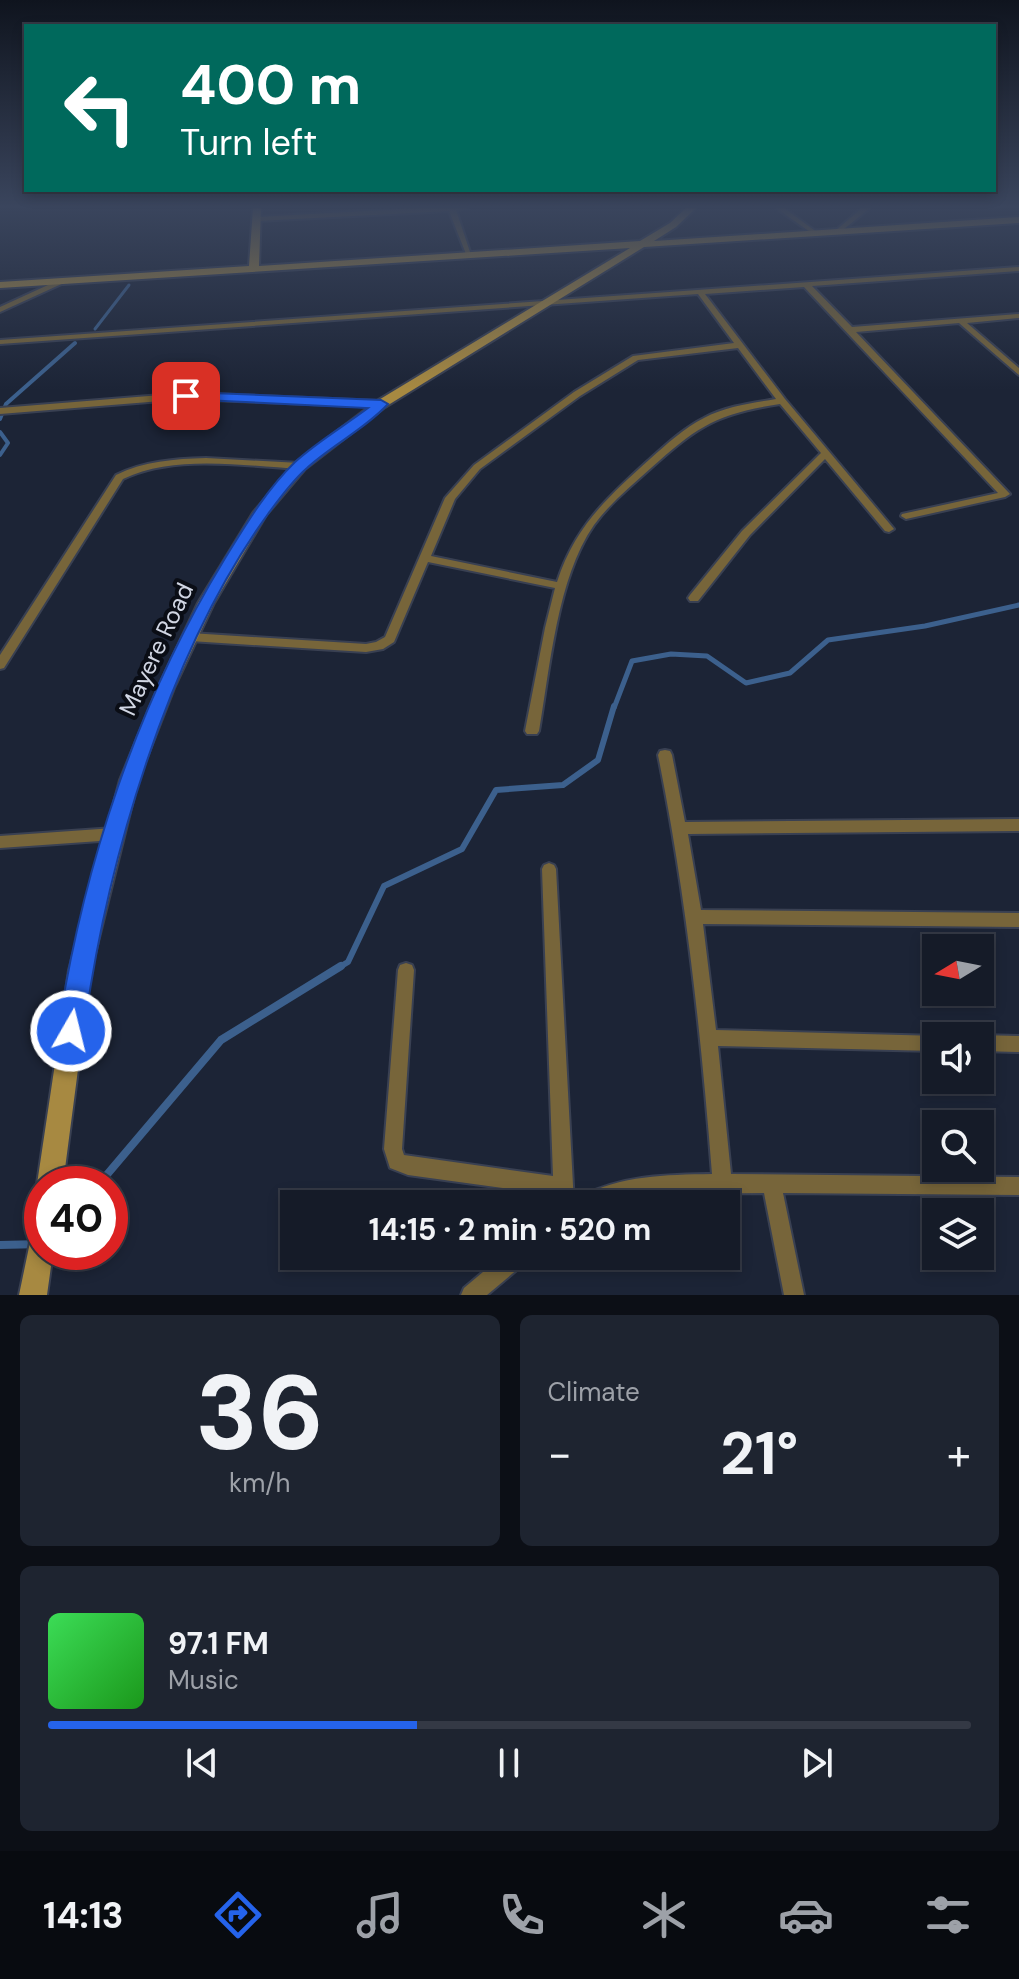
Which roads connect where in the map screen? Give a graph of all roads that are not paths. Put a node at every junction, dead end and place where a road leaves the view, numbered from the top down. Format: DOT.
graph roads {
  1 [pos="262,268"];
  2 [pos="602,268"];
  3 [pos="254,269"];
  4 [pos="1019,269"];
  5 [pos="64,281"];
  6 [pos="806,284"];
  7 [pos="0,285"];
  8 [pos="700,292"];
  9 [pos="540,306"];
  10 [pos="0,310"];
  11 [pos="1019,316"];
  12 [pos="961,321"];
  13 [pos="849,330"];
  14 [pos="0,342"];
  15 [pos="740,345"];
  16 [pos="1019,372"];
  17 [pos="782,401"];
  18 [pos="381,404"];
  19 [pos="0,411"];
  20 [pos="826,453"];
  21 [pos="300,466"];
  22 [pos="906,516"];
  23 [pos="889,529"];
  24 [pos="424,558"];
  25 [pos="562,586"];
  26 [pos="694,598"];
  27 [pos="190,637"];
  28 [pos="0,665"];
  29 [pos="532,731"];
  30 [pos="665,755"];
  31 [pos="1019,825"];
  32 [pos="681,828"];
  33 [pos="114,834"];
  34 [pos="0,842"];
  35 [pos="549,869"];
  36 [pos="694,917"];
  37 [pos="1019,920"];
  38 [pos="406,970"];
  39 [pos="710,1038"];
  40 [pos="922,1043"];
  41 [pos="994,1043"];
  42 [pos="1019,1044"];
  43 [pos="53,1166"];
  44 [pos="722,1183"];
  45 [pos="772,1184"];
  46 [pos="1019,1186"];
  47 [pos="536,1190"];
  48 [pos="563,1190"];
  49 [pos="614,1190"];
  50 [pos="37,1270"];
  51 [pos="501,1270"];
  52 [pos="34,1291"];
  53 [pos="471,1295"];
  54 [pos="794,1295"];
  1 -- 3 [label="street"];
  2 -- 9 [label="street, Mayere Road"];
  3 -- 5 [label="street"];
  4 -- 6 [label="street"];
  5 -- 7 [label="street"];
  5 -- 10 [label="street"];
  6 -- 8 [label="street"];
  6 -- 13 [label="street"];
  8 -- 9 [label="street"];
  8 -- 15 [label="street"];
  9 -- 14 [label="street"];
  9 -- 18 [label="street, Mayere Road"];
  11 -- 12 [label="street"];
  12 -- 13 [label="street"];
  12 -- 16 [label="street"];
  13 -- 22 [label="street"];
  15 -- 17 [label="street"];
  15 -- 24 [label="street"];
  17 -- 20 [label="street"];
  17 -- 25 [label="street"];
  18 -- 19 [label="street"];
  18 -- 21 [label="street, Mayere Road"];
  20 -- 23 [label="street"];
  20 -- 26 [label="street"];
  21 -- 27 [label="street, Mayere Road"];
  21 -- 28 [label="street"];
  24 -- 25 [label="street"];
  24 -- 27 [label="street"];
  25 -- 29 [label="street"];
  27 -- 33 [label="street, Mayere Road"];
  30 -- 32 [label="street"];
  31 -- 32 [label="street"];
  32 -- 36 [label="street"];
  33 -- 34 [label="street"];
  33 -- 43 [label="street, Mayere Road"];
  35 -- 48 [label="street"];
  36 -- 37 [label="street"];
  36 -- 39 [label="street"];
  38 -- 47 [label="street"];
  39 -- 40 [label="street"];
  39 -- 44 [label="street"];
  41 -- 42 [label="street"];
  44 -- 45 [label="street"];
  44 -- 49 [label="street"];
  45 -- 46 [label="street"];
  45 -- 54 [label="street"];
  50 -- 52 [label="street"];
  51 -- 53 [label="street"];
}
